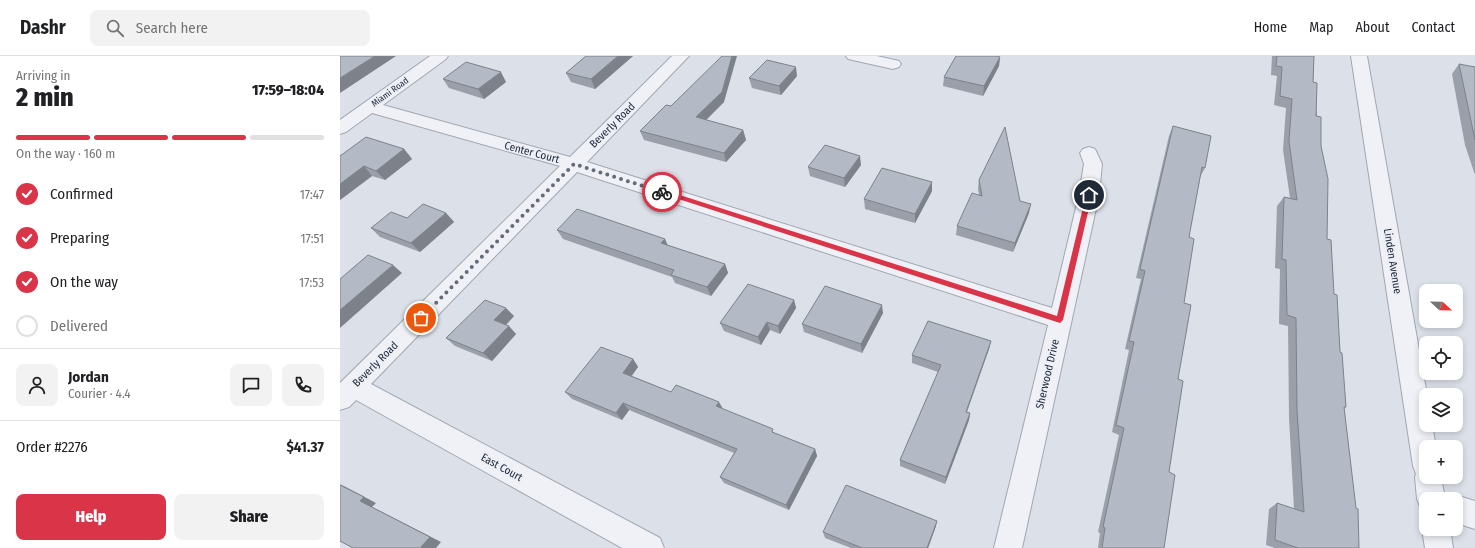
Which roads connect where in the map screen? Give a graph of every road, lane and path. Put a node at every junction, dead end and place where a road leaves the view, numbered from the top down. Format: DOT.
graph roads {
  1 [pos="440,56"];
  2 [pos="681,56"];
  3 [pos="854,56"];
  4 [pos="1359,56"];
  5 [pos="893,64"];
  6 [pos="369,107"];
  7 [pos="340,128"];
  8 [pos="1089,153"];
  9 [pos="574,164"];
  10 [pos="1060,320"];
  11 [pos="347,393"];
  12 [pos="1422,440"];
  13 [pos="1463,511"];
  14 [pos="1475,514"];
  15 [pos="1437,536"];
  16 [pos="650,548"];
  17 [pos="1008,548"];
  18 [pos="1439,548"];
  1 -- 6 [label="street, Miami Road"];
  2 -- 9 [label="street, Beverly Road"];
  3 -- 5 [label="street"];
  4 -- 12 [label="street, Linden Avenue"];
  6 -- 7 [label="street, Miami Road"];
  6 -- 9 [label="street, Center Court"];
  8 -- 10 [label="street, Sherwood Drive"];
  9 -- 10 [label="street, Center Court"];
  9 -- 11 [label="street, Beverly Road"];
  10 -- 17 [label="street, Sherwood Drive"];
  11 -- 16 [label="street, East Court"];
  13 -- 14 [label="street"];
  15 -- 18 [label="street"];
}
